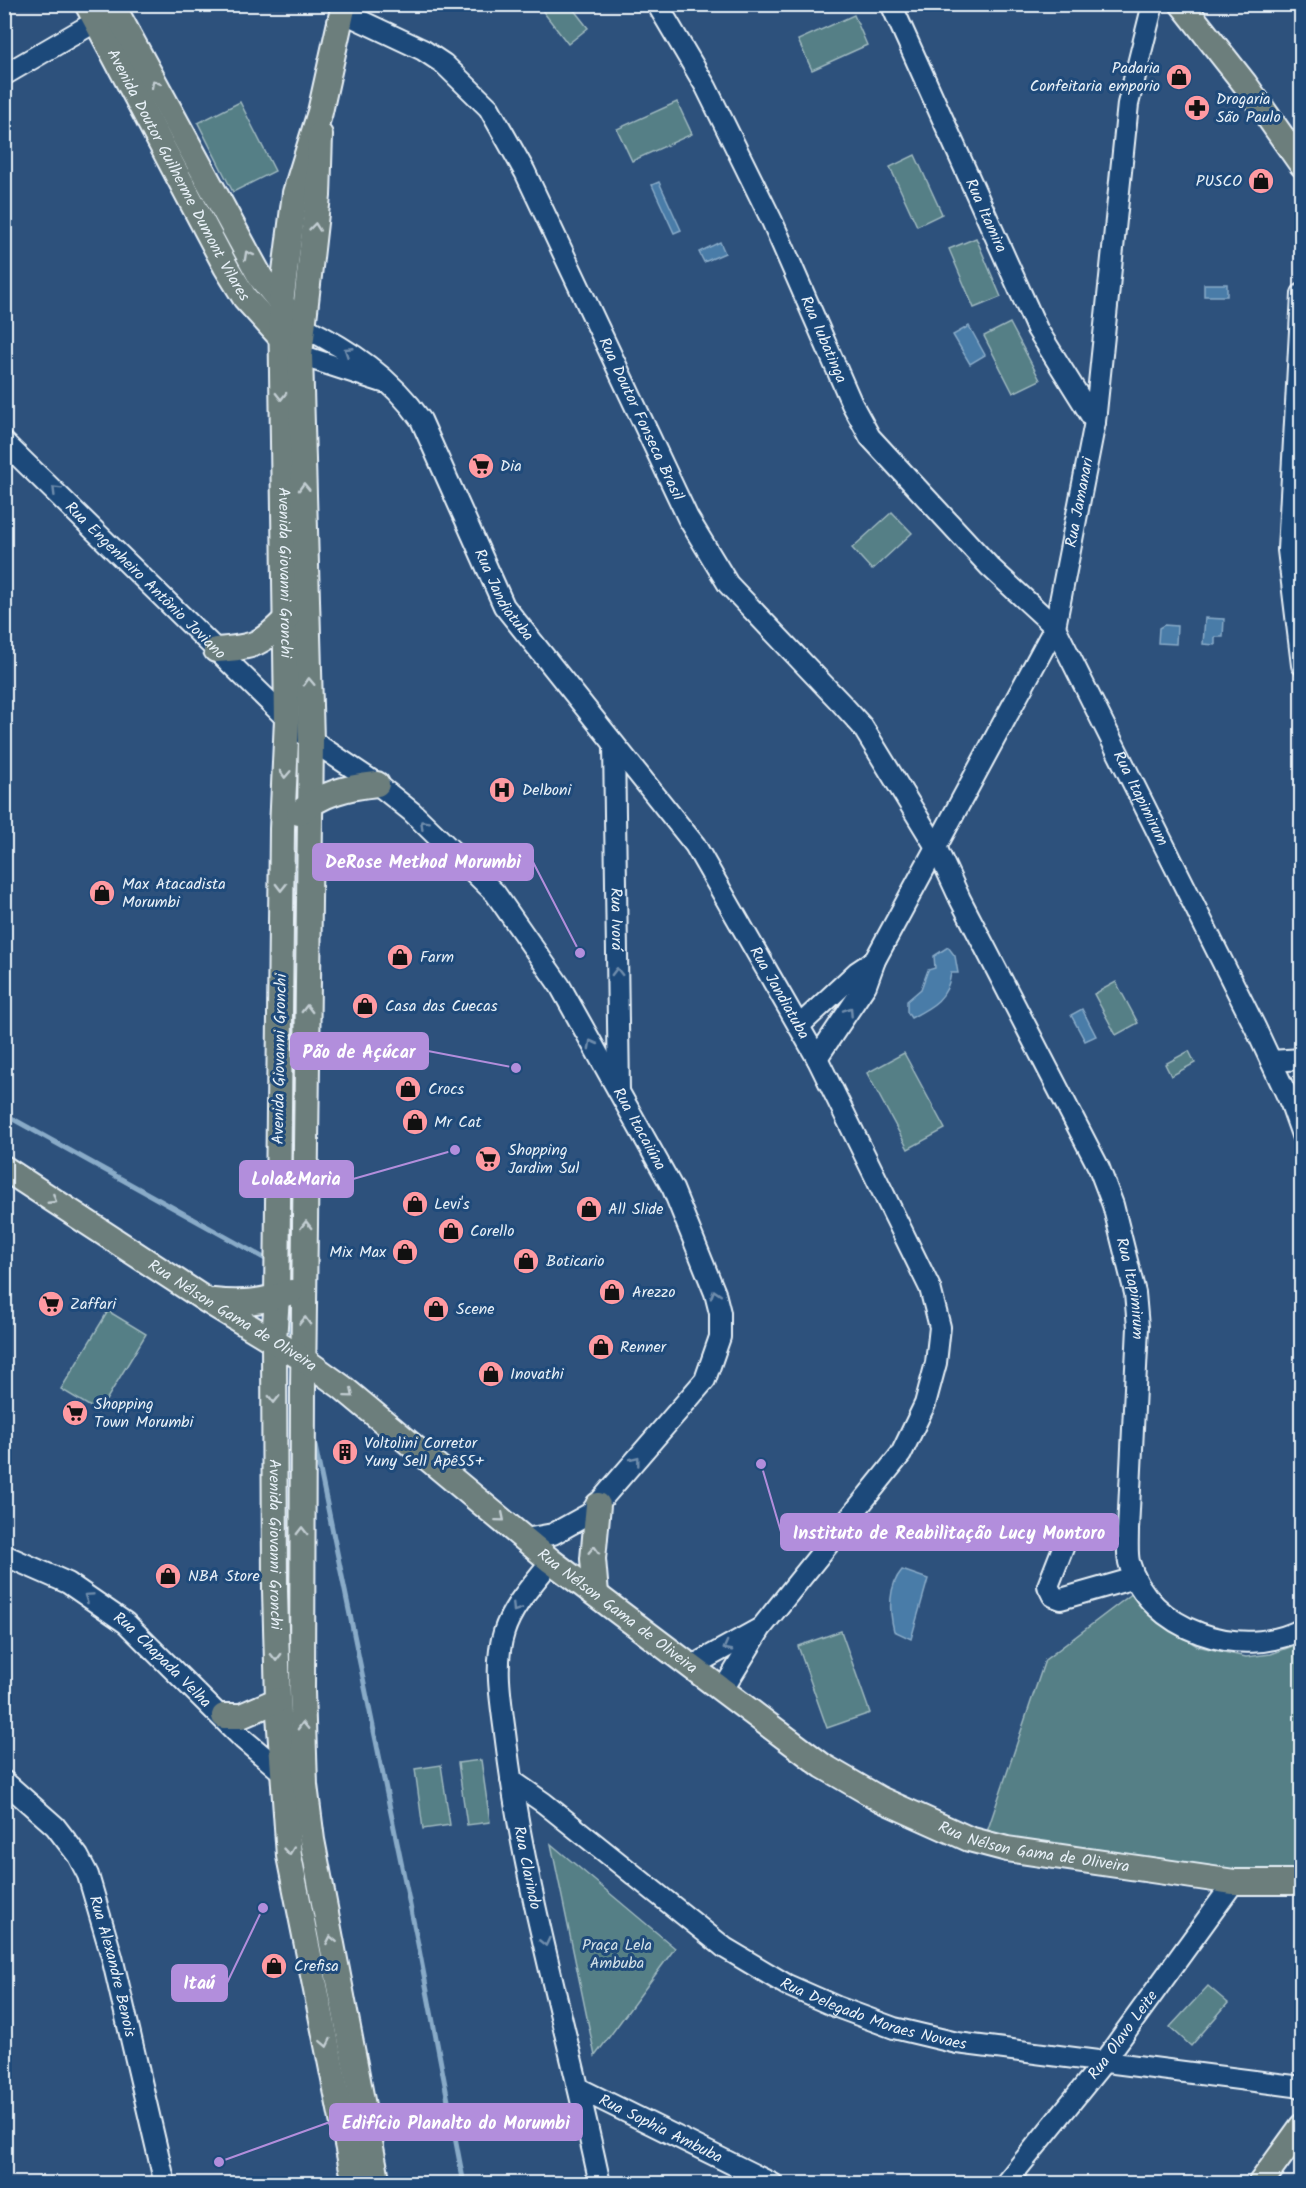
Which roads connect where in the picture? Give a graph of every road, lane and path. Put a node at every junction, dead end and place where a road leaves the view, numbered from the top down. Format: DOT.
graph roads {
  1 [pos="657,4"];
  2 [pos="891,4"];
  3 [pos="1153,4"];
  4 [pos="1182,4"];
  5 [pos="343,8"];
  6 [pos="105,9"];
  7 [pos="4,75"];
  8 [pos="320,112"];
  9 [pos="1302,165"];
  10 [pos="1302,294"];
  11 [pos="281,303"];
  12 [pos="304,327"];
  13 [pos="280,338"];
  14 [pos="300,356"];
  15 [pos="388,383"];
  16 [pos="1095,422"];
  17 [pos="4,442"];
  18 [pos="287,618"];
  19 [pos="1055,627"];
  20 [pos="216,650"];
  21 [pos="1302,665"];
  22 [pos="287,719"];
  23 [pos="311,740"];
  24 [pos="614,745"];
  25 [pos="377,784"];
  26 [pos="309,805"];
  27 [pos="282,829"];
  28 [pos="936,847"];
  29 [pos="875,960"];
  30 [pos="799,1026"];
  31 [pos="817,1058"];
  32 [pos="1302,1059"];
  33 [pos="1271,1061"];
  34 [pos="619,1094"];
  35 [pos="1302,1136"];
  36 [pos="4,1168"];
  37 [pos="306,1283"];
  38 [pos="277,1297"];
  39 [pos="206,1300"];
  40 [pos="274,1340"];
  41 [pos="303,1359"];
  42 [pos="598,1505"];
  43 [pos="1068,1535"];
  44 [pos="525,1539"];
  45 [pos="4,1555"];
  46 [pos="551,1561"];
  47 [pos="1135,1578"];
  48 [pos="596,1594"];
  49 [pos="761,1628"];
  50 [pos="1302,1629"];
  51 [pos="692,1666"];
  52 [pos="723,1691"];
  53 [pos="278,1700"];
  54 [pos="224,1716"];
  55 [pos="282,1772"];
  56 [pos="511,1780"];
  57 [pos="4,1781"];
  58 [pos="305,1785"];
  59 [pos="1234,1882"];
  60 [pos="1302,1882"];
  61 [pos="1102,2064"];
  62 [pos="1302,2087"];
  63 [pos="580,2090"];
  64 [pos="1302,2126"];
  65 [pos="165,2184"];
  66 [pos="355,2184"];
  67 [pos="378,2184"];
  68 [pos="600,2184"];
  69 [pos="772,2184"];
  70 [pos="1005,2184"];
  71 [pos="1260,2184"];
  1 -- 19 [label="street, Rua Iubatinga"];
  2 -- 16 [label="street, Rua Itamira"];
  3 -- 16 [label="street, Rua Jamanari"];
  4 -- 9 [label="main road"];
  5 -- 8 [label="main road, Avenida Giovanni Gronchi"];
  5 -- 28 [label="street, Rua Doutor Fonseca Brasil"];
  6 -- 7 [label="street"];
  11 -- 6 [label="main road, Avenida Doutor Guilherme Dumont Vilares, one-way"];
  6 -- 13 [label="main road, Avenida Doutor Guilherme Dumont Vilares"];
  8 -- 11 [label="main road, Avenida Giovanni Gronchi"];
  12 -- 8 [label="main road, Avenida Giovanni Gronchi, one-way"];
  10 -- 21 [label="street"];
  11 -- 12 [label="main road, Avenida Doutor Guilherme Dumont Vilares"];
  11 -- 13 [label="main road, Avenida Giovanni Gronchi"];
  12 -- 14 [label="main road, Avenida Giovanni Gronchi"];
  15 -- 12 [label="street, Rua Jandiatuba, one-way"];
  13 -- 14 [label="main road, Avenida Doutor Guilherme Dumont Vilares"];
  13 -- 18 [label="main road, Avenida Giovanni Gronchi, one-way"];
  14 -- 15 [label="street, Rua Jandiatuba"];
  23 -- 14 [label="main road, Avenida Giovanni Gronchi, one-way"];
  15 -- 24 [label="street, Rua Jandiatuba"];
  16 -- 19 [label="street, Rua Jamanari"];
  20 -- 17 [label="street, Rua Engenheiro Antônio Joviano, one-way"];
  18 -- 20 [label="main road"];
  18 -- 22 [label="main road, Avenida Giovanni Gronchi"];
  19 -- 28 [label="street, Rua Jamanari"];
  19 -- 33 [label="street, Rua Itapimirum"];
  20 -- 22 [label="street, Rua Engenheiro Antônio Joviano"];
  22 -- 23 [label="street, Rua Engenheiro Antônio Joviano"];
  22 -- 27 [label="main road, Avenida Giovanni Gronchi, one-way"];
  23 -- 25 [label="street, Rua Itacaiúna"];
  23 -- 26 [label="main road, Avenida Giovanni Gronchi"];
  24 -- 30 [label="street, Rua Jandiatuba"];
  34 -- 24 [label="street, Rua Ivorá, one-way"];
  25 -- 26 [label="main road"];
  34 -- 25 [label="street, Rua Itacaiúna, one-way"];
  26 -- 27 [label="main road"];
  37 -- 26 [label="main road, Avenida Giovanni Gronchi, one-way"];
  27 -- 38 [label="main road, Avenida Giovanni Gronchi, one-way"];
  28 -- 29 [label="street, Rua Jamanari"];
  28 -- 47 [label="street, Rua Itapimirum"];
  29 -- 30 [label="street, Rua Jamanari"];
  31 -- 29 [label="street, Rua Jamanari, one-way"];
  30 -- 31 [label="street, Rua Jandiatuba"];
  31 -- 49 [label="street, Rua Jandiatuba"];
  32 -- 33 [label="street"];
  33 -- 35 [label="street, Rua Itapimirum"];
  42 -- 34 [label="street, Rua Itacaiúna, one-way"];
  36 -- 39 [label="main road, Rua Nélson Gama de Oliveira, one-way"];
  37 -- 38 [label="main road"];
  41 -- 37 [label="main road, Avenida Giovanni Gronchi, one-way"];
  38 -- 39 [label="main road"];
  38 -- 40 [label="main road, Avenida Giovanni Gronchi"];
  39 -- 40 [label="main road, Rua Nélson Gama de Oliveira"];
  40 -- 41 [label="main road, Rua Nélson Gama de Oliveira"];
  40 -- 53 [label="main road, Avenida Giovanni Gronchi, one-way"];
  41 -- 44 [label="main road, Rua Nélson Gama de Oliveira, one-way"];
  58 -- 41 [label="main road, Avenida Giovanni Gronchi, one-way"];
  42 -- 44 [label="street, Rua Itacaiúna"];
  48 -- 42 [label="main road, one-way"];
  43 -- 47 [label="street"];
  44 -- 46 [label="main road, Rua Nélson Gama de Oliveira"];
  54 -- 45 [label="street, Rua Chapada Velha, one-way"];
  46 -- 48 [label="main road, Rua Nélson Gama de Oliveira"];
  46 -- 56 [label="street, Rua Clarindo, one-way"];
  47 -- 50 [label="street, Rua Itapimirum"];
  48 -- 51 [label="main road, Rua Nélson Gama de Oliveira"];
  49 -- 51 [label="street, Rua Jandiatuba, one-way"];
  49 -- 52 [label="street, Rua Jandiatuba"];
  51 -- 52 [label="main road, Rua Nélson Gama de Oliveira"];
  52 -- 59 [label="main road, Rua Nélson Gama de Oliveira"];
  53 -- 54 [label="main road"];
  53 -- 55 [label="main road, Avenida Giovanni Gronchi"];
  54 -- 55 [label="street, Rua Chapada Velha"];
  55 -- 58 [label="street, Rua Chapada Velha"];
  55 -- 66 [label="main road, Avenida Giovanni Gronchi, one-way"];
  56 -- 61 [label="street, Rua Delegado Moraes Novaes"];
  56 -- 63 [label="street, Rua Clarindo, one-way"];
  57 -- 65 [label="street, Rua Alexandre Benois"];
  67 -- 58 [label="main road, Avenida Giovanni Gronchi, one-way"];
  59 -- 60 [label="main road, Rua Nélson Gama de Oliveira"];
  59 -- 61 [label="street, Rua Olavo Leite"];
  61 -- 62 [label="street, Rua Delegado Moraes Novaes"];
  61 -- 70 [label="street, Rua Olavo Leite"];
  63 -- 68 [label="street, Rua Clarindo"];
  63 -- 69 [label="street, Rua Sophia Ambuba"];
  64 -- 71 [label="main road"];
}
